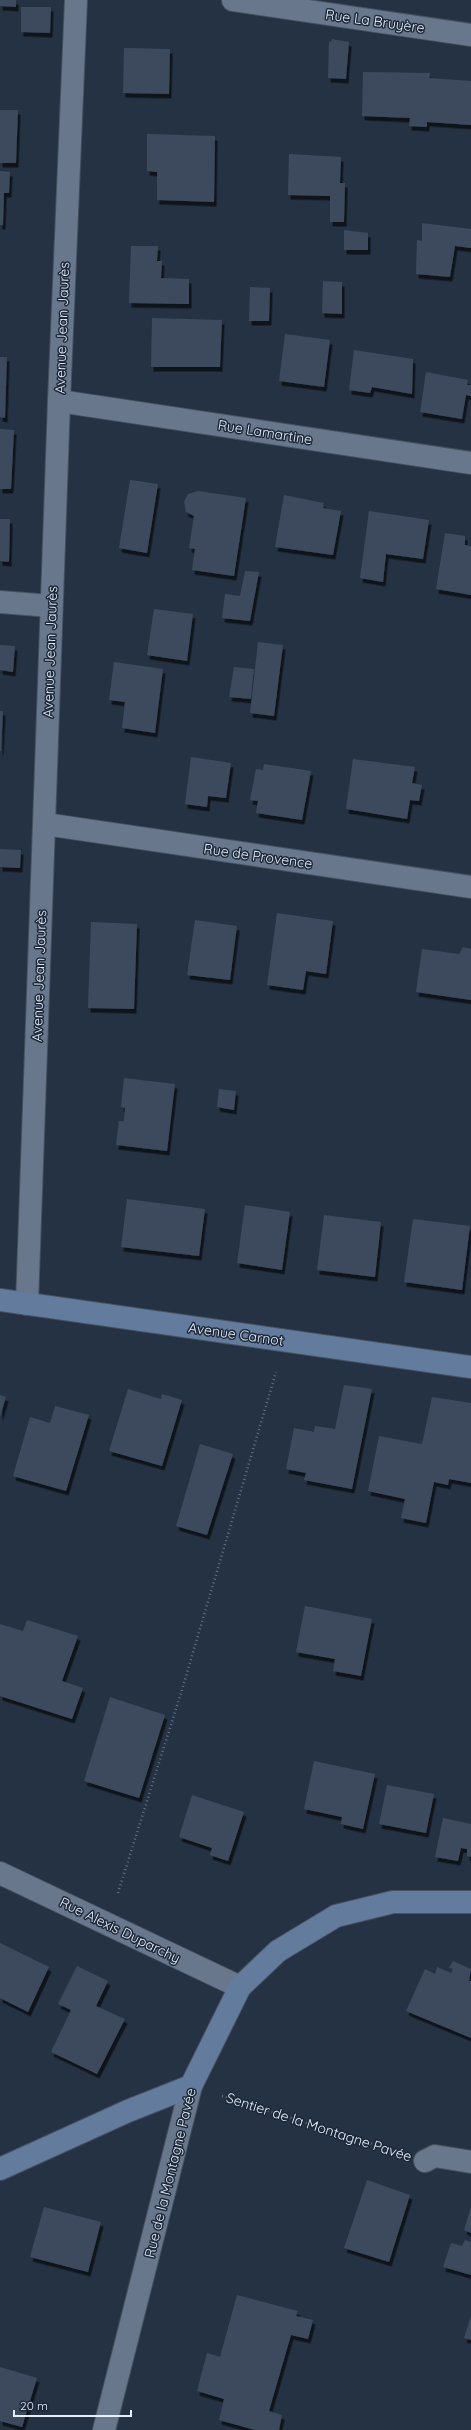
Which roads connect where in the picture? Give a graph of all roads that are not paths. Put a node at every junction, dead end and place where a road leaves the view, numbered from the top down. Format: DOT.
graph roads {
  1 [pos="76,0"];
  2 [pos="232,0"];
  3 [pos="471,35"];
  4 [pos="59,401"];
  5 [pos="471,463"];
  6 [pos="0,602"];
  7 [pos="51,606"];
  8 [pos="45,824"];
  9 [pos="471,887"];
  10 [pos="0,1300"];
  11 [pos="27,1304"];
  12 [pos="471,1368"];
  13 [pos="0,1873"];
  14 [pos="471,1902"];
  15 [pos="240,1987"];
  16 [pos="191,2086"];
  17 [pos="425,2161"];
  18 [pos="471,2162"];
  19 [pos="0,2169"];
  20 [pos="104,2430"];
  1 -- 4 [label="street, Avenue Jean Jaurès"];
  2 -- 3 [label="street, Rue La Bruyère"];
  4 -- 5 [label="street, Rue Lamartine"];
  4 -- 7 [label="street, Avenue Jean Jaurès"];
  6 -- 7 [label="street"];
  7 -- 8 [label="street, Avenue Jean Jaurès"];
  8 -- 9 [label="street, Rue de Provence"];
  8 -- 11 [label="street, Avenue Jean Jaurès"];
  10 -- 11 [label="street, Avenue Carnot"];
  11 -- 12 [label="street, Avenue Carnot"];
  13 -- 15 [label="street, Rue Alexis Duparchy"];
  14 -- 15 [label="street, Rue de la Montagne Pavée"];
  15 -- 16 [label="street, Rue de la Montagne Pavée"];
  16 -- 19 [label="street"];
  16 -- 20 [label="street, Rue de la Montagne Pavée"];
  17 -- 18 [label="street, Sentier de la Montagne Pavée"];
}
